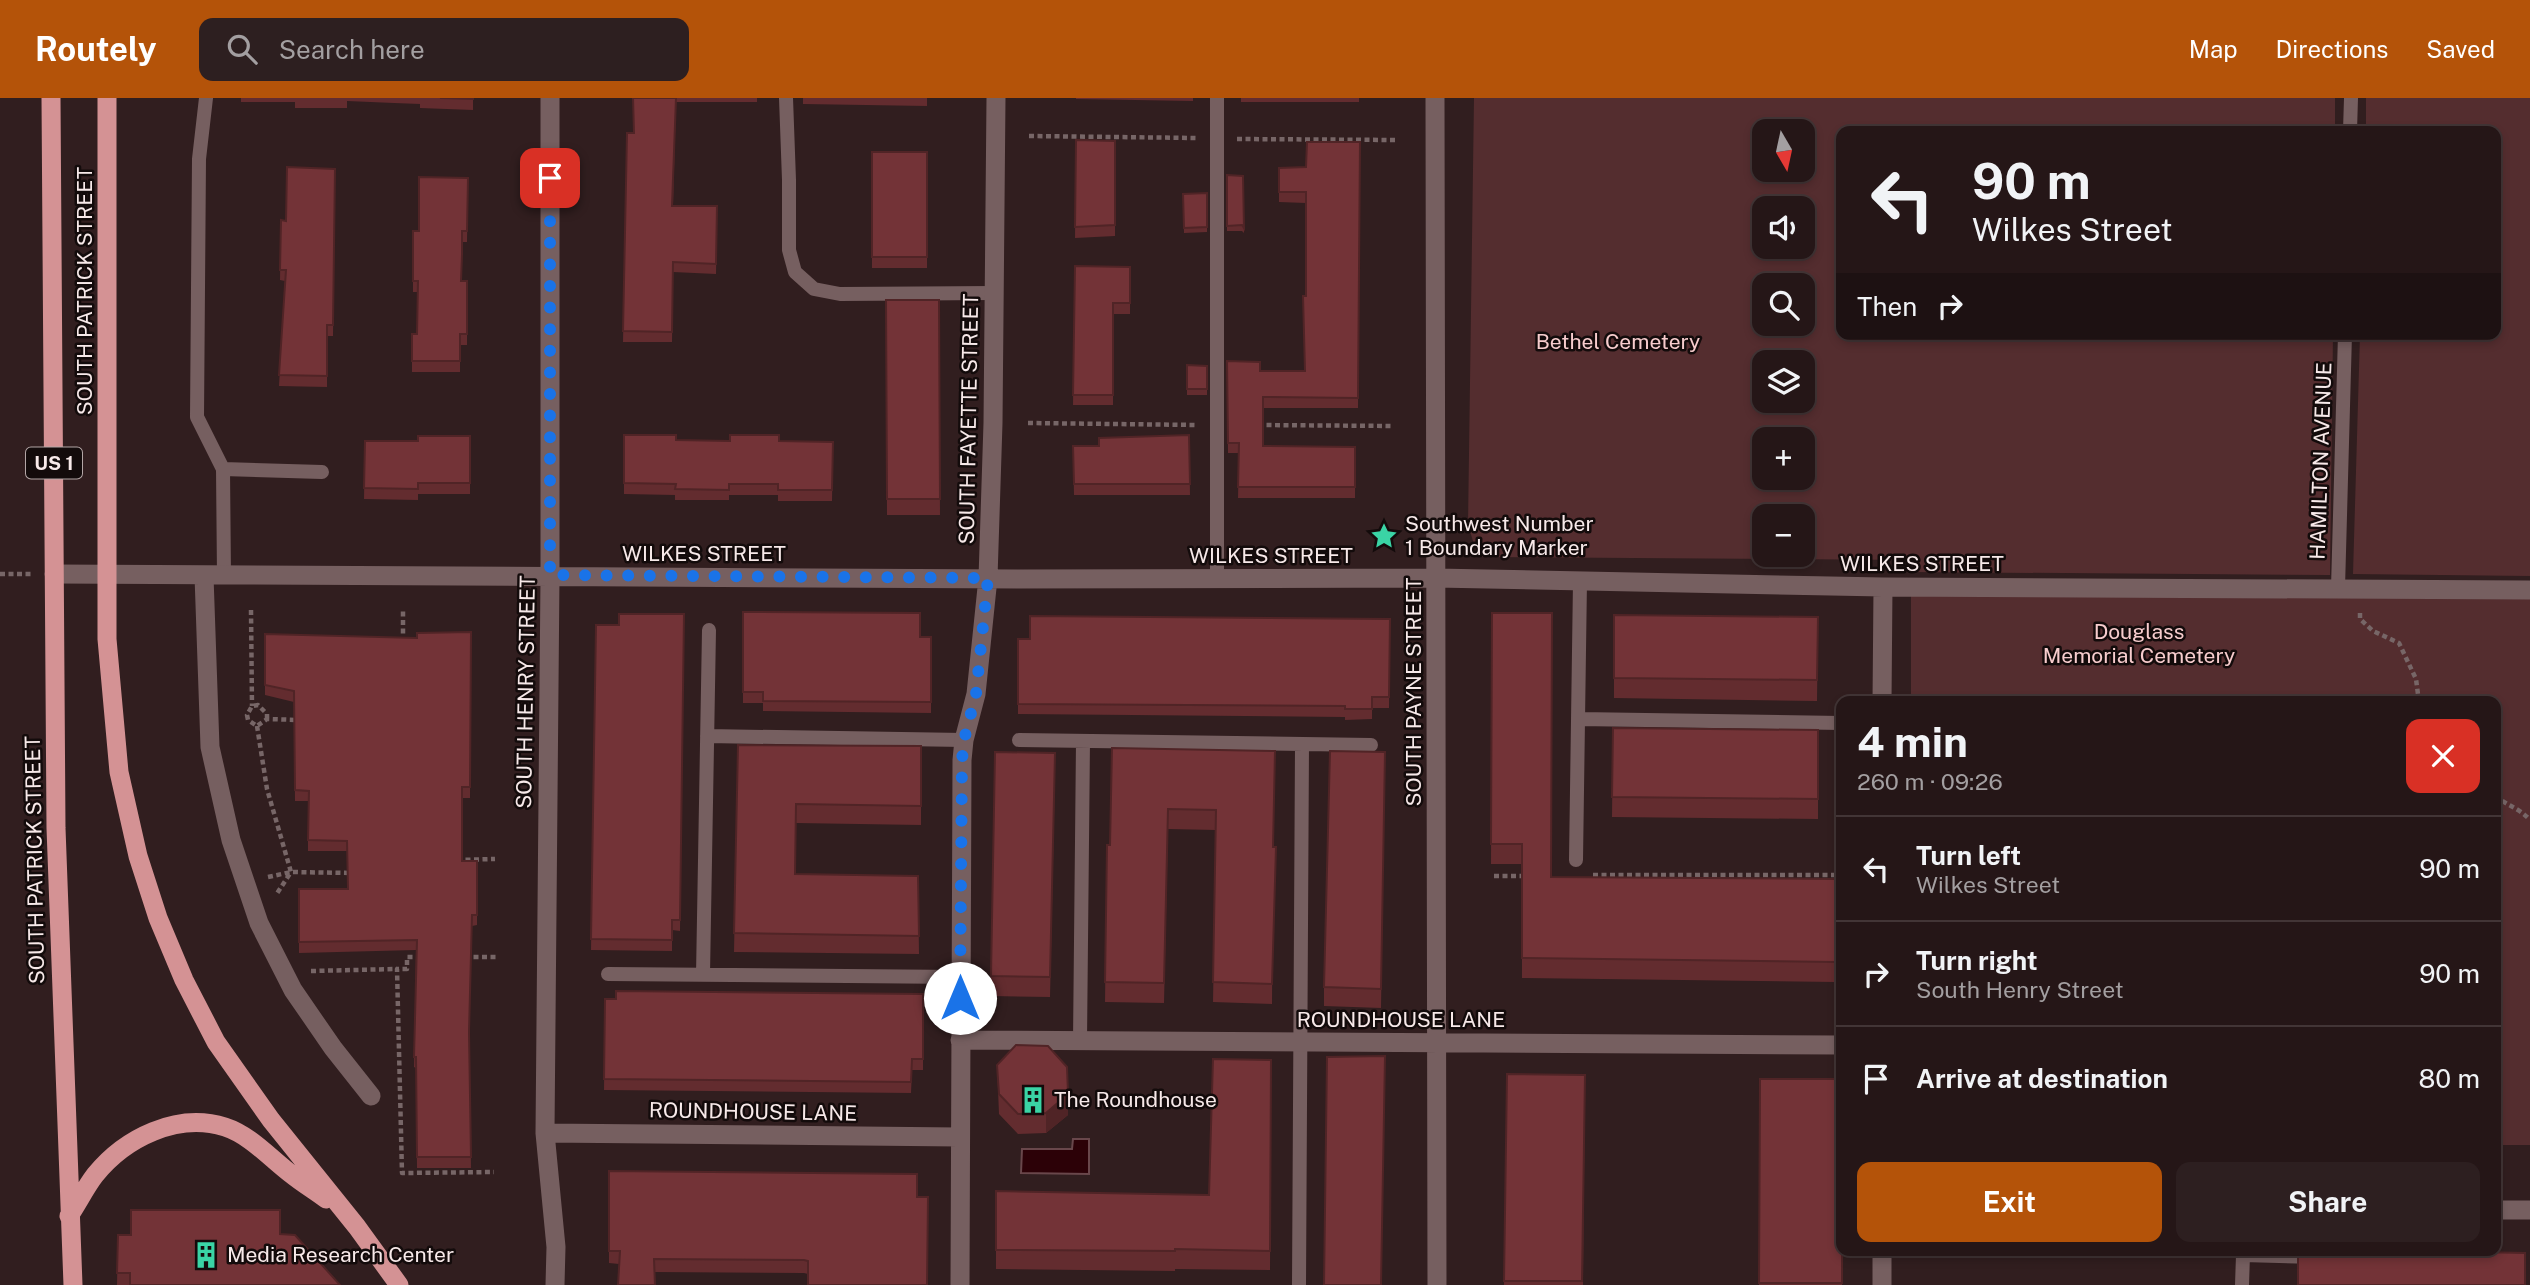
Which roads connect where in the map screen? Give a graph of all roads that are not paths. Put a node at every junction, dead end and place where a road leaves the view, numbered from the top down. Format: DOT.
graph roads {
  1 [pos="51,98"];
  2 [pos="107,98"];
  3 [pos="206,98"];
  4 [pos="550,98"];
  5 [pos="786,98"];
  6 [pos="996,98"];
  7 [pos="1217,98"];
  8 [pos="1435,98"];
  9 [pos="2351,98"];
  10 [pos="2350,126"];
  11 [pos="994,293"];
  12 [pos="2345,340"];
  13 [pos="223,469"];
  14 [pos="322,471"];
  15 [pos="54,574"];
  16 [pos="108,574"];
  17 [pos="550,575"];
  18 [pos="214,576"];
  19 [pos="988,578"];
  20 [pos="1436,578"];
  21 [pos="1217,579"];
  22 [pos="1580,581"];
  23 [pos="1883,587"];
  24 [pos="2338,588"];
  25 [pos="2530,590"];
  26 [pos="709,630"];
  27 [pos="1882,696"];
  28 [pos="1578,719"];
  29 [pos="1836,723"];
  30 [pos="707,736"];
  31 [pos="964,740"];
  32 [pos="1019,740"];
  33 [pos="1083,741"];
  34 [pos="1302,745"];
  35 [pos="1371,745"];
  36 [pos="1576,860"];
  37 [pos="608,974"];
  38 [pos="704,975"];
  39 [pos="961,977"];
  40 [pos="960,1040"];
  41 [pos="1080,1041"];
  42 [pos="1300,1042"];
  43 [pos="1437,1043"];
  44 [pos="1836,1045"];
  45 [pos="371,1096"];
  46 [pos="545,1133"];
  47 [pos="960,1137"];
  48 [pos="2501,1210"];
  49 [pos="2530,1210"];
  50 [pos="347,1214"];
  51 [pos="69,1216"];
  52 [pos="1882,1256"];
  53 [pos="2243,1256"];
  54 [pos="2284,1256"];
  55 [pos="2325,1257"];
  56 [pos="73,1285"];
  57 [pos="399,1285"];
  58 [pos="555,1285"];
  59 [pos="960,1285"];
  60 [pos="1299,1285"];
  61 [pos="1437,1285"];
  62 [pos="1882,1285"];
  63 [pos="2242,1285"];
  1 -- 15 [label="highway, SOUTH PATRICK STREET / US 1"];
  2 -- 16 [label="highway, SOUTH PATRICK STREET / US 1"];
  3 -- 13 [label="lane"];
  4 -- 17 [label="street, SOUTH HENRY STREET"];
  5 -- 11 [label="lane"];
  6 -- 11 [label="street, SOUTH FAYETTE STREET"];
  7 -- 21 [label="lane"];
  8 -- 20 [label="street, SOUTH PAYNE STREET"];
  9 -- 10 [label="lane"];
  11 -- 19 [label="street, SOUTH FAYETTE STREET"];
  12 -- 24 [label="lane, HAMILTON AVENUE"];
  13 -- 14 [label="lane"];
  13 -- 18 [label="lane"];
  15 -- 16 [label="street, WILKES STREET"];
  15 -- 51 [label="highway, SOUTH PATRICK STREET / US 1"];
  16 -- 18 [label="street, WILKES STREET"];
  16 -- 50 [label="highway, SOUTH PATRICK STREET / US 1"];
  17 -- 18 [label="street, WILKES STREET"];
  17 -- 19 [label="street, WILKES STREET"];
  17 -- 46 [label="street, SOUTH HENRY STREET"];
  18 -- 45 [label="street"];
  19 -- 21 [label="street, WILKES STREET"];
  19 -- 31 [label="street, SOUTH FAYETTE STREET"];
  20 -- 21 [label="street, WILKES STREET"];
  20 -- 22 [label="street, WILKES STREET"];
  20 -- 43 [label="street, SOUTH PAYNE STREET"];
  22 -- 23 [label="street, WILKES STREET"];
  22 -- 28 [label="lane"];
  23 -- 24 [label="street, WILKES STREET"];
  23 -- 27 [label="street"];
  24 -- 25 [label="street, WILKES STREET"];
  26 -- 30 [label="lane"];
  28 -- 29 [label="lane"];
  28 -- 36 [label="lane"];
  30 -- 31 [label="lane"];
  30 -- 38 [label="lane"];
  31 -- 39 [label="street, SOUTH FAYETTE STREET"];
  32 -- 33 [label="lane"];
  33 -- 34 [label="lane"];
  33 -- 41 [label="lane"];
  34 -- 35 [label="lane"];
  34 -- 42 [label="lane"];
  37 -- 38 [label="lane"];
  38 -- 39 [label="lane"];
  39 -- 40 [label="street, SOUTH FAYETTE STREET"];
  40 -- 41 [label="street, ROUNDHOUSE LANE"];
  40 -- 47 [label="street, SOUTH FAYETTE STREET"];
  41 -- 42 [label="street, ROUNDHOUSE LANE"];
  42 -- 43 [label="street, ROUNDHOUSE LANE"];
  42 -- 60 [label="lane"];
  43 -- 44 [label="street, ROUNDHOUSE LANE"];
  43 -- 61 [label="street, SOUTH PAYNE STREET"];
  46 -- 47 [label="street, ROUNDHOUSE LANE"];
  46 -- 58 [label="street, SOUTH HENRY STREET"];
  47 -- 59 [label="street, SOUTH FAYETTE STREET"];
  48 -- 49 [label="street"];
  50 -- 51 [label="highway"];
  50 -- 57 [label="highway, SOUTH PATRICK STREET / US 1"];
  51 -- 56 [label="highway, SOUTH PATRICK STREET / US 1"];
  52 -- 62 [label="street"];
  53 -- 63 [label="lane"];
  54 -- 55 [label="lane"];
}
